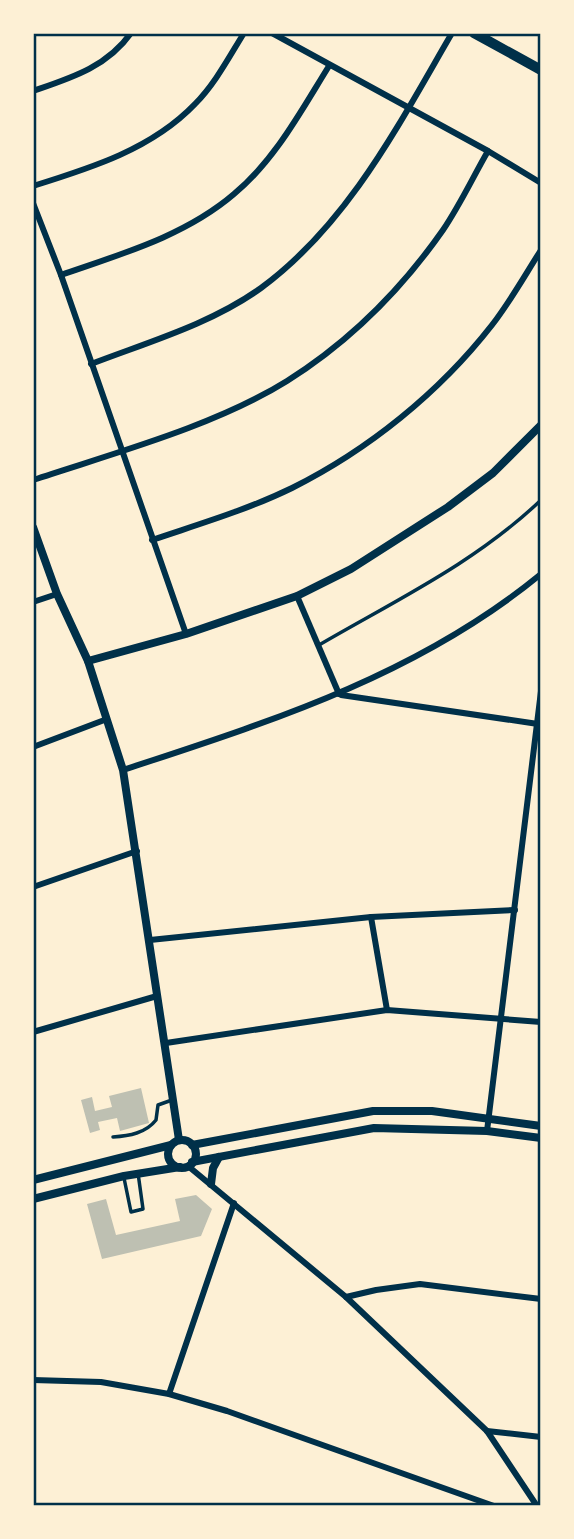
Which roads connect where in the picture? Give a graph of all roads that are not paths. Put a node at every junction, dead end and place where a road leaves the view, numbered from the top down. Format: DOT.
graph roads {
  1 [pos="131,33"];
  2 [pos="244,33"];
  3 [pos="272,33"];
  4 [pos="452,33"];
  5 [pos="474,33"];
  6 [pos="329,66"];
  7 [pos="541,70"];
  8 [pos="33,91"];
  9 [pos="408,108"];
  10 [pos="488,151"];
  11 [pos="541,183"];
  12 [pos="33,186"];
  13 [pos="33,203"];
  14 [pos="541,250"];
  15 [pos="61,275"];
  16 [pos="91,364"];
  17 [pos="541,425"];
  18 [pos="121,451"];
  19 [pos="33,480"];
  20 [pos="541,500"];
  21 [pos="34,532"];
  22 [pos="152,540"];
  23 [pos="541,574"];
  24 [pos="57,594"];
  25 [pos="297,596"];
  26 [pos="33,602"];
  27 [pos="186,634"];
  28 [pos="318,645"];
  29 [pos="88,661"];
  30 [pos="541,691"];
  31 [pos="340,694"];
  32 [pos="107,719"];
  33 [pos="539,724"];
  34 [pos="33,747"];
  35 [pos="123,770"];
  36 [pos="137,851"];
  37 [pos="33,887"];
  38 [pos="516,910"];
  39 [pos="371,916"];
  40 [pos="150,940"];
  41 [pos="157,996"];
  42 [pos="387,1010"];
  43 [pos="501,1017"];
  44 [pos="541,1021"];
  45 [pos="33,1032"];
  46 [pos="166,1043"];
  47 [pos="174,1099"];
  48 [pos="489,1118"];
  49 [pos="541,1126"];
  50 [pos="487,1131"];
  51 [pos="113,1137"];
  52 [pos="541,1138"];
  53 [pos="179,1140"];
  54 [pos="171,1145"];
  55 [pos="192,1145"];
  56 [pos="219,1157"];
  57 [pos="94,1164"];
  58 [pos="187,1165"];
  59 [pos="138,1173"];
  60 [pos="124,1176"];
  61 [pos="33,1180"];
  62 [pos="99,1182"];
  63 [pos="211,1184"];
  64 [pos="33,1199"];
  65 [pos="234,1203"];
  66 [pos="346,1297"];
  67 [pos="541,1299"];
  68 [pos="33,1380"];
  69 [pos="169,1394"];
  70 [pos="487,1431"];
  71 [pos="541,1437"];
  72 [pos="494,1506"];
  73 [pos="537,1506"];
  1 -- 8 [label="street"];
  2 -- 12 [label="street"];
  3 -- 6 [label="street"];
  4 -- 9 [label="street"];
  5 -- 7 [label="main road"];
  6 -- 9 [label="street"];
  6 -- 15 [label="street"];
  9 -- 10 [label="street"];
  9 -- 16 [label="street"];
  10 -- 11 [label="street"];
  10 -- 18 [label="street"];
  13 -- 15 [label="street"];
  14 -- 22 [label="street"];
  15 -- 16 [label="street"];
  16 -- 18 [label="street"];
  17 -- 25 [label="street"];
  18 -- 19 [label="street"];
  18 -- 22 [label="street"];
  20 -- 28 [label="lane"];
  21 -- 24 [label="street"];
  22 -- 27 [label="street"];
  23 -- 31 [label="street"];
  24 -- 26 [label="street"];
  24 -- 29 [label="street"];
  25 -- 27 [label="street"];
  25 -- 28 [label="street"];
  27 -- 29 [label="street"];
  28 -- 31 [label="street"];
  29 -- 32 [label="street"];
  30 -- 33 [label="street"];
  31 -- 33 [label="street"];
  31 -- 35 [label="street"];
  32 -- 34 [label="street"];
  32 -- 35 [label="street"];
  33 -- 38 [label="street"];
  35 -- 36 [label="street"];
  36 -- 37 [label="street"];
  36 -- 40 [label="street"];
  38 -- 39 [label="street"];
  38 -- 43 [label="street"];
  39 -- 40 [label="street"];
  39 -- 42 [label="street"];
  40 -- 41 [label="street"];
  41 -- 45 [label="street"];
  41 -- 46 [label="street"];
  42 -- 43 [label="street"];
  42 -- 46 [label="street"];
  43 -- 44 [label="street"];
  43 -- 48 [label="street"];
  46 -- 47 [label="street"];
  47 -- 51 [label="lane"];
  47 -- 53 [label="street"];
  48 -- 49 [label="street"];
  48 -- 50 [label="street"];
  48 -- 55 [label="street"];
  50 -- 52 [label="street"];
  50 -- 56 [label="street"];
  53 -- 54 [label="street"];
  53 -- 55 [label="street"];
  54 -- 57 [label="street"];
  54 -- 58 [label="street"];
  55 -- 58 [label="street"];
  56 -- 58 [label="street"];
  56 -- 63 [label="street"];
  57 -- 61 [label="street"];
  57 -- 62 [label="street"];
  58 -- 59 [label="street"];
  58 -- 63 [label="street"];
  59 -- 60 [label="street"];
  59 -- 60 [label="lane"];
  60 -- 62 [label="street"];
  62 -- 64 [label="street"];
  63 -- 65 [label="street"];
  65 -- 66 [label="street"];
  65 -- 69 [label="street"];
  66 -- 67 [label="street"];
  66 -- 70 [label="street"];
  68 -- 69 [label="street"];
  69 -- 72 [label="street"];
  70 -- 71 [label="street"];
  70 -- 73 [label="street"];
}
